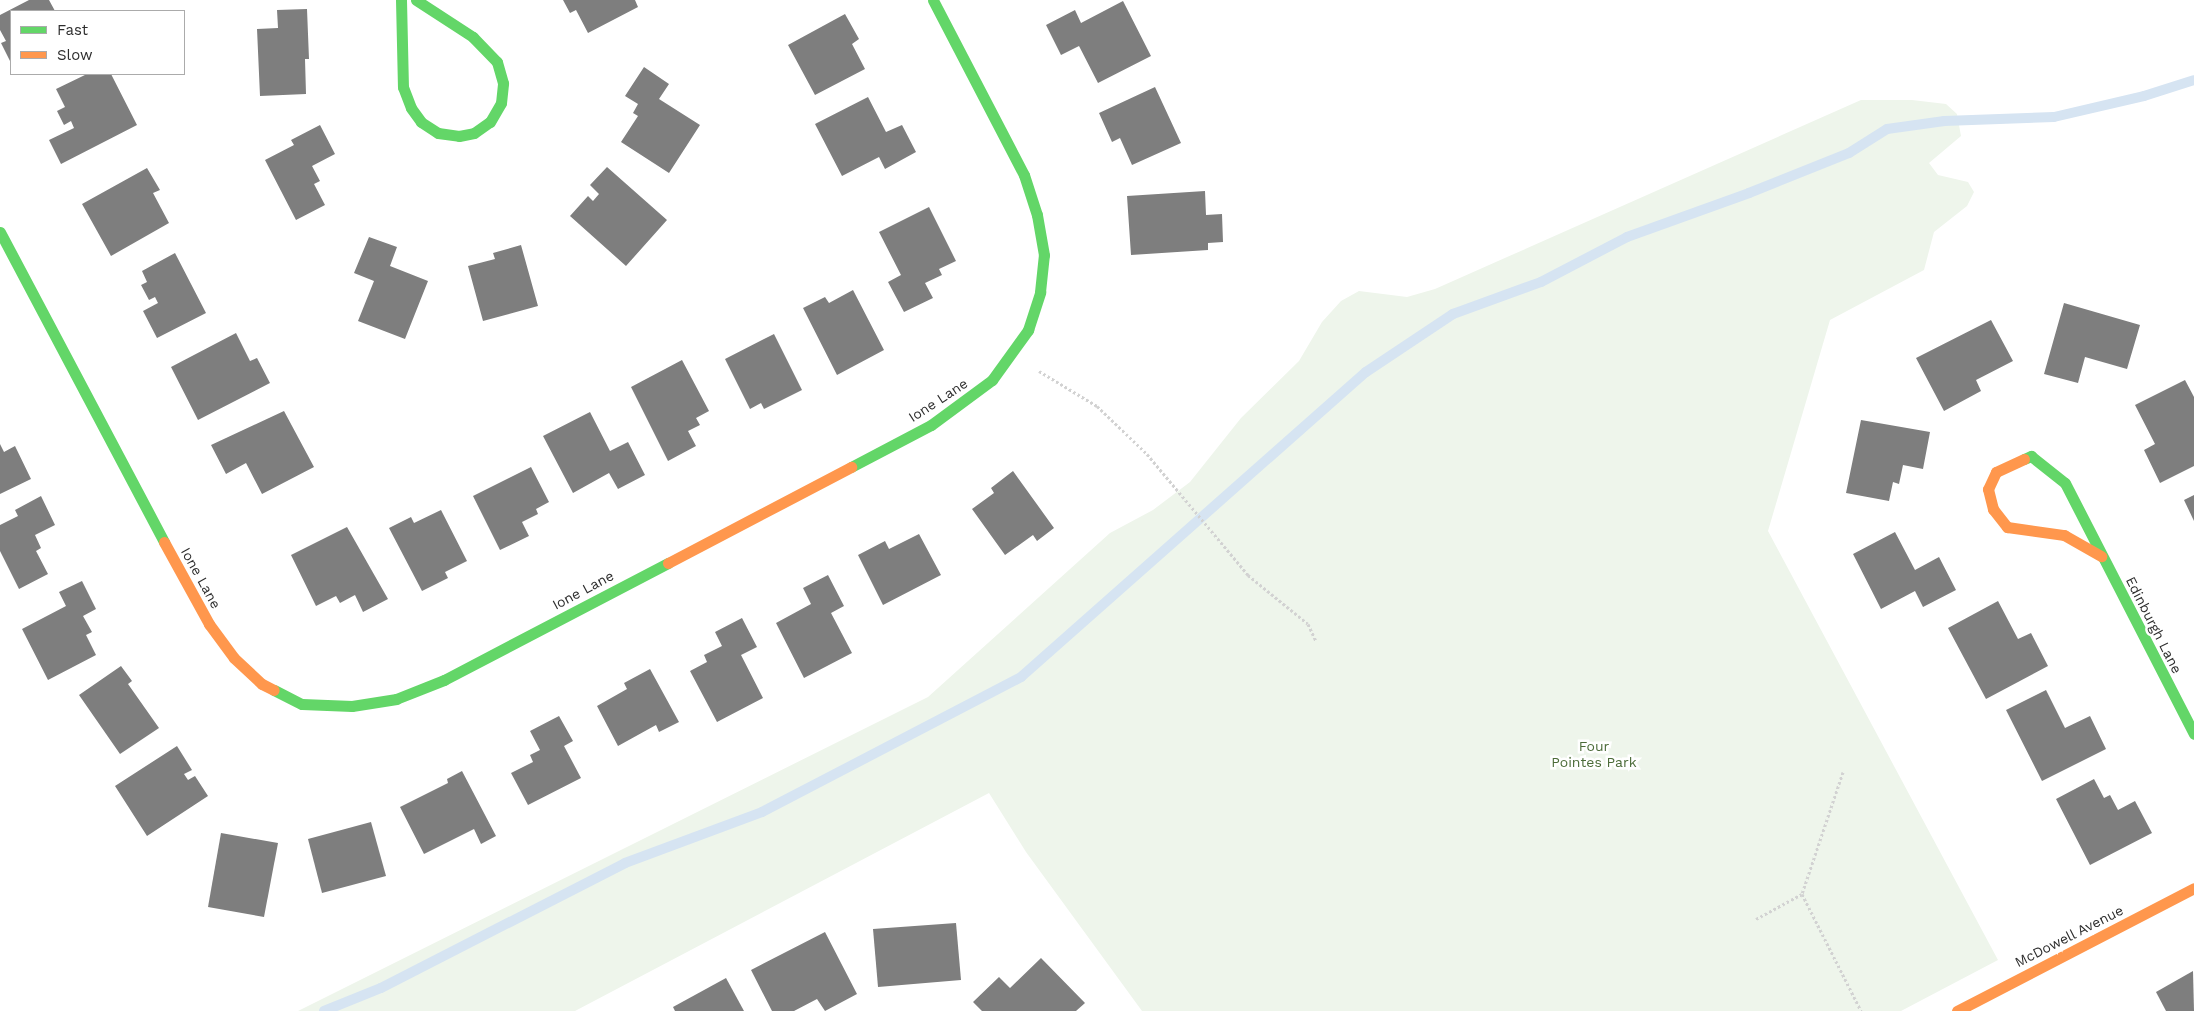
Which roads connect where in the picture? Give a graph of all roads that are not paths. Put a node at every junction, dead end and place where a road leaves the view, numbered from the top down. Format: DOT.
graph roads {
  1 [pos="401,0"];
  2 [pos="416,0"];
  3 [pos="933,0"];
  4 [pos="0,232"];
  5 [pos="2102,556"];
  6 [pos="2194,734"];
  7 [pos="2194,888"];
  8 [pos="1957,1011"];
  1 -- 2 [label="street"];
  3 -- 4 [label="street, Ione Lane"];
  5 -- 5 [label="street, Edinburgh Lane"];
  5 -- 6 [label="street, Edinburgh Lane"];
  7 -- 8 [label="street, McDowell Avenue"];
}
